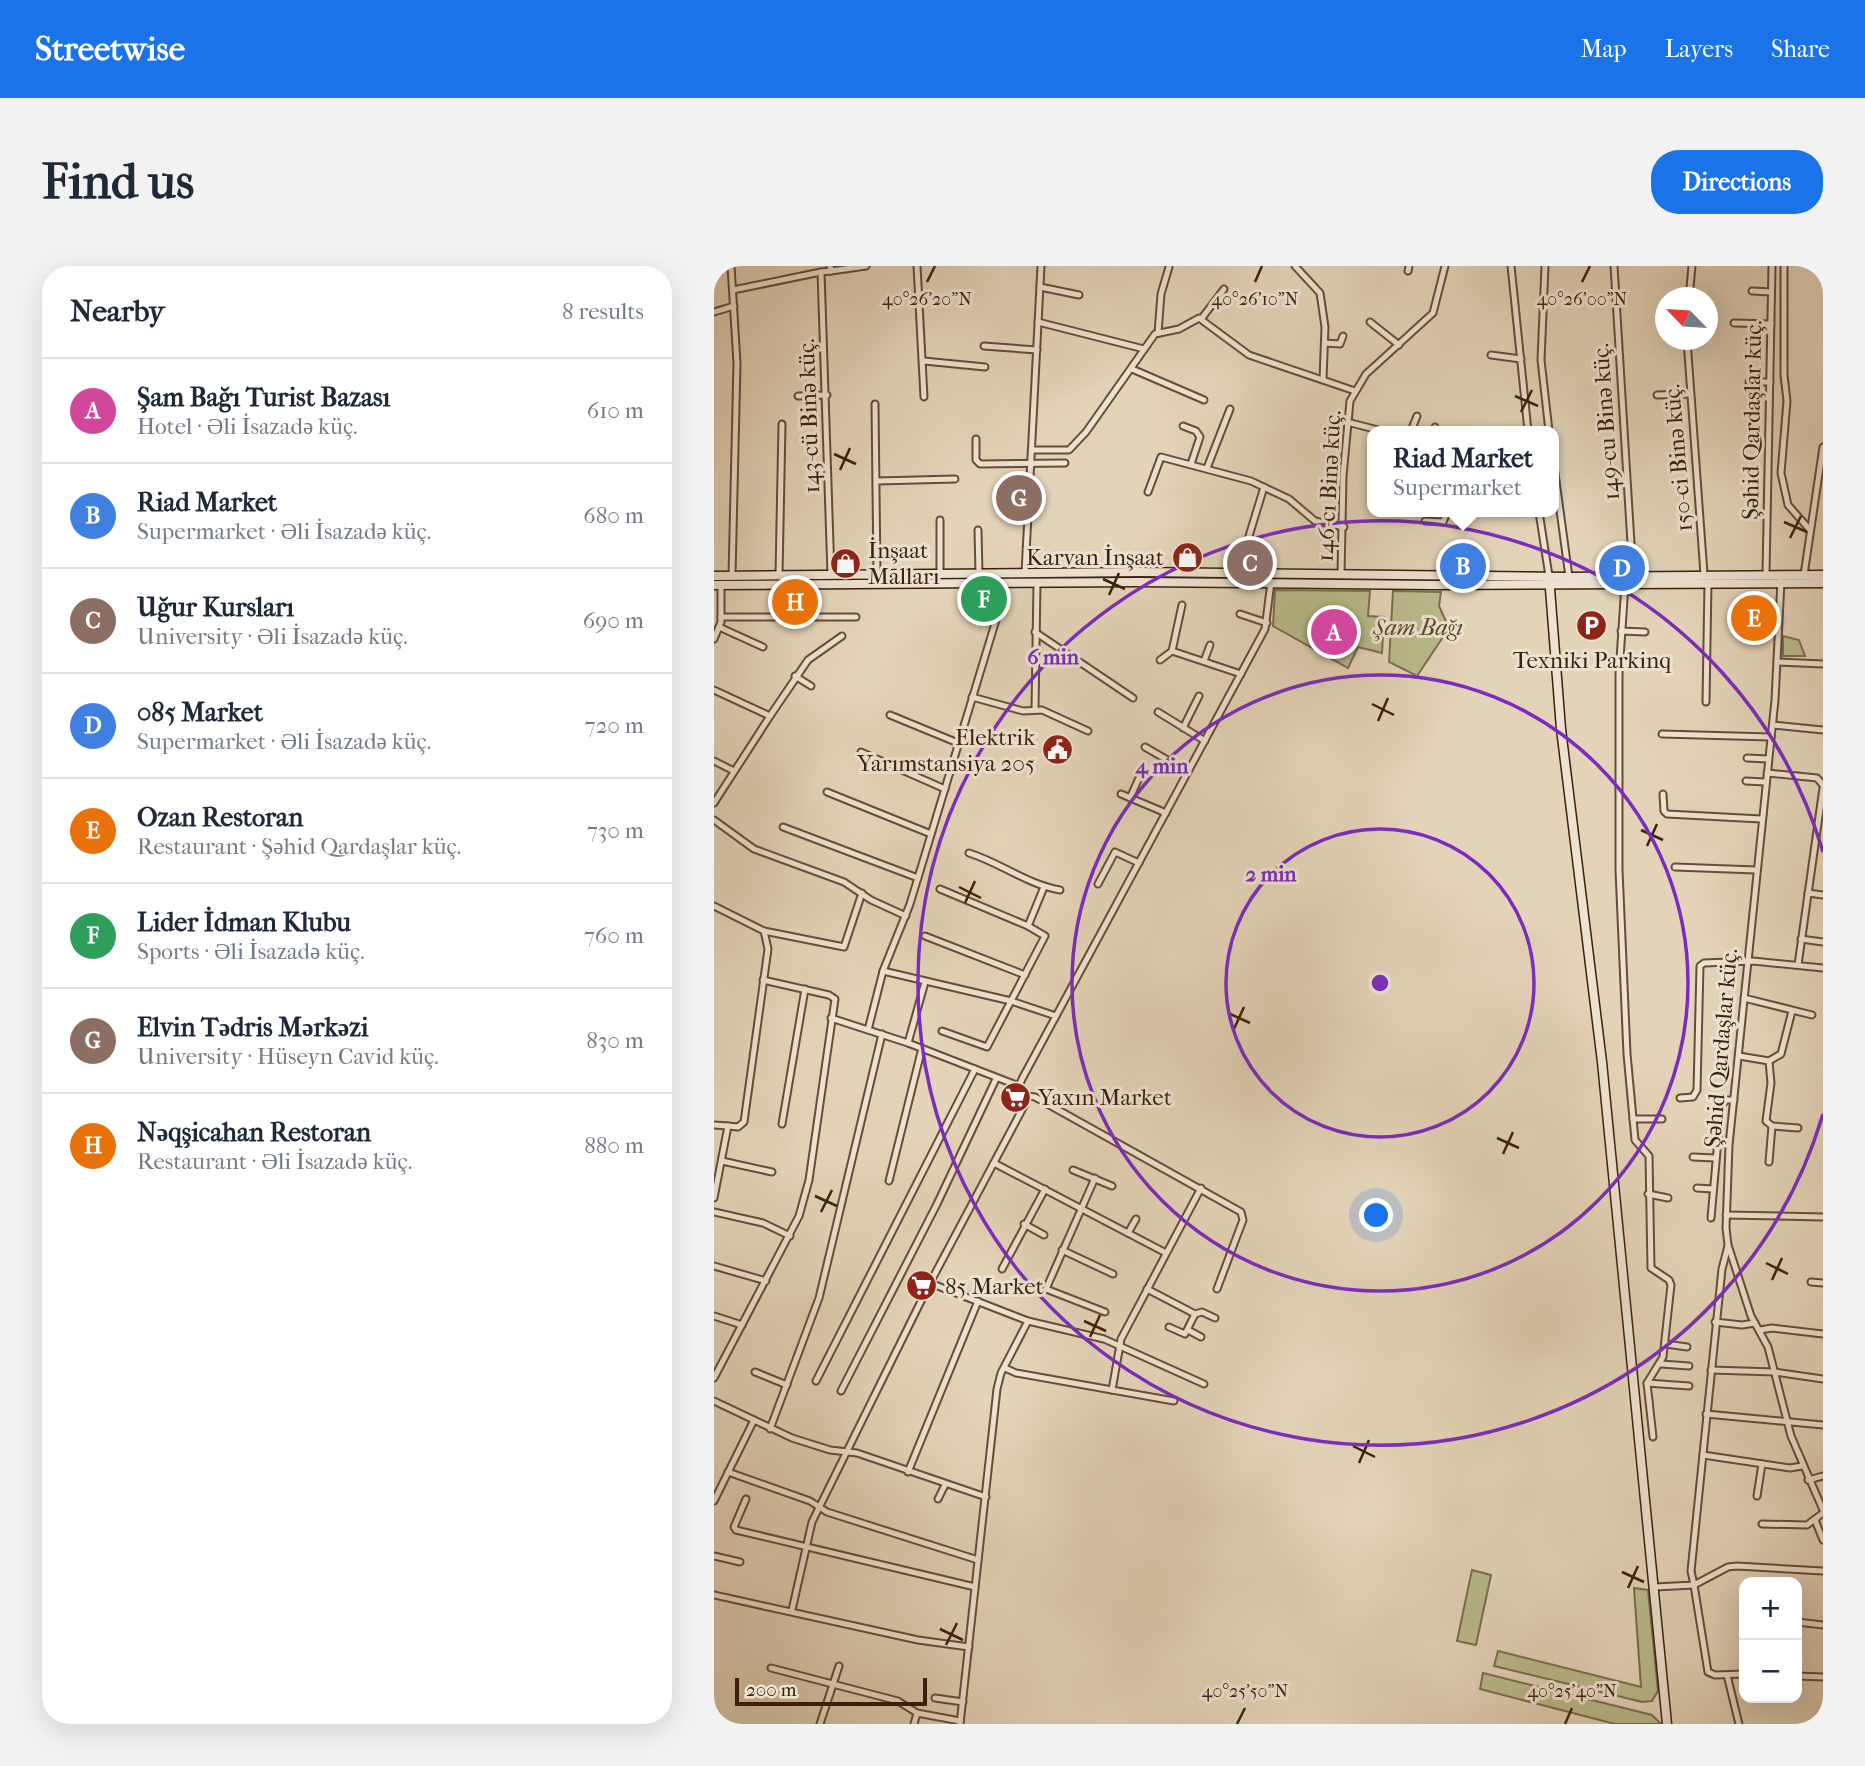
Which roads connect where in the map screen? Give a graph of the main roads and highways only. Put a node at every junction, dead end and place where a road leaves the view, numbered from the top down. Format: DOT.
graph roads {
  1 [pos="1823,575"];
  2 [pos="1025,578"];
  3 [pos="1038,578"];
  4 [pos="1271,578"];
  5 [pos="1706,578"];
  6 [pos="1781,578"];
  7 [pos="718,580"];
  8 [pos="732,580"];
  9 [pos="1549,581"];
  10 [pos="1569,581"];
  11 [pos="1823,583"];
  12 [pos="1667,1724"];
  1 -- 6 [label="main road"];
  2 -- 3 [label="main road"];
  2 -- 8 [label="main road"];
  2 -- 8 [label="main road"];
  3 -- 4 [label="main road"];
  3 -- 4 [label="main road"];
  4 -- 9 [label="main road"];
  4 -- 9 [label="main road"];
  5 -- 6 [label="main road"];
  5 -- 10 [label="main road"];
  5 -- 10 [label="main road"];
  6 -- 11 [label="main road"];
  7 -- 8 [label="main road"];
  9 -- 10 [label="main road"];
  9 -- 12 [label="main road"];
}
